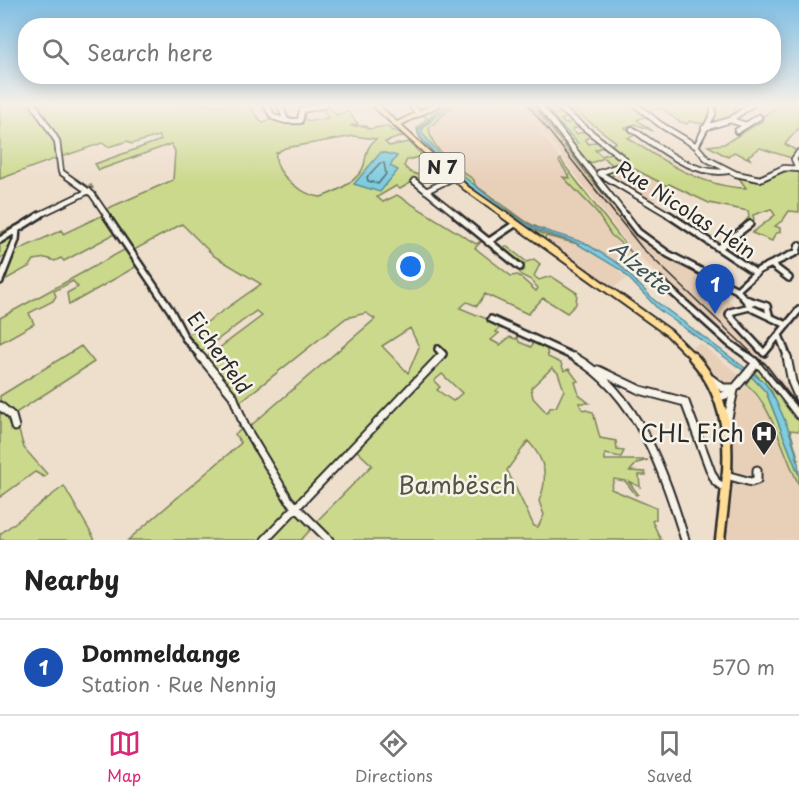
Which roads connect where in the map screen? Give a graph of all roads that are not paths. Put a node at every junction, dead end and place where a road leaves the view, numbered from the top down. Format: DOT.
graph roads {
  1 [pos="50,130"];
  2 [pos="401,130"];
  3 [pos="558,130"];
  4 [pos="588,130"];
  5 [pos="634,130"];
  6 [pos="669,130"];
  7 [pos="704,130"];
  8 [pos="696,146"];
  9 [pos="799,152"];
  10 [pos="798,169"];
  11 [pos="728,171"];
  12 [pos="599,173"];
  13 [pos="591,174"];
  14 [pos="453,178"];
  15 [pos="414,181"];
  16 [pos="89,191"];
  17 [pos="426,191"];
  18 [pos="514,224"];
  19 [pos="750,224"];
  20 [pos="16,229"];
  21 [pos="0,240"];
  22 [pos="488,242"];
  23 [pos="799,245"];
  24 [pos="720,247"];
  25 [pos="798,252"];
  26 [pos="772,265"];
  27 [pos="520,267"];
  28 [pos="756,273"];
  29 [pos="789,278"];
  30 [pos="659,280"];
  31 [pos="0,281"];
  32 [pos="737,290"];
  33 [pos="744,298"];
  34 [pos="750,307"];
  35 [pos="799,310"];
  36 [pos="769,314"];
  37 [pos="491,319"];
  38 [pos="787,325"];
  39 [pos="779,335"];
  40 [pos="438,349"];
  41 [pos="755,364"];
  42 [pos="588,366"];
  43 [pos="708,377"];
  44 [pos="743,379"];
  45 [pos="736,388"];
  46 [pos="720,397"];
  47 [pos="799,398"];
  48 [pos="0,406"];
  49 [pos="799,416"];
  50 [pos="15,427"];
  51 [pos="726,433"];
  52 [pos="757,470"];
  53 [pos="726,476"];
  54 [pos="726,489"];
  55 [pos="295,507"];
  56 [pos="265,540"];
  57 [pos="329,540"];
  58 [pos="685,540"];
  59 [pos="720,540"];
  1 -- 16 [label="street"];
  2 -- 14 [label="main road, N 7"];
  3 -- 13 [label="street"];
  4 -- 12 [label="street"];
  5 -- 11 [label="street"];
  6 -- 8 [label="street"];
  7 -- 8 [label="street"];
  8 -- 11 [label="street"];
  9 -- 10 [label="street"];
  10 -- 11 [label="street"];
  12 -- 13 [label="street"];
  12 -- 24 [label="street, Rue Nicolas Hein"];
  13 -- 32 [label="street"];
  14 -- 17 [label="street"];
  14 -- 18 [label="main road, N 7"];
  15 -- 17 [label="street"];
  16 -- 20 [label="street"];
  16 -- 55 [label="street, Eicherfeld"];
  17 -- 22 [label="street"];
  18 -- 22 [label="street"];
  18 -- 43 [label="main road, N 7"];
  19 -- 24 [label="street"];
  20 -- 21 [label="street"];
  20 -- 31 [label="street"];
  22 -- 27 [label="street"];
  23 -- 25 [label="street"];
  24 -- 28 [label="street, Rue Nicolas Hein"];
  25 -- 26 [label="street"];
  26 -- 28 [label="street"];
  26 -- 29 [label="street"];
  28 -- 32 [label="street"];
  30 -- 41 [label="street"];
  32 -- 33 [label="street"];
  33 -- 34 [label="street"];
  33 -- 36 [label="street"];
  34 -- 38 [label="street"];
  34 -- 39 [label="street"];
  35 -- 38 [label="street"];
  37 -- 42 [label="street"];
  38 -- 39 [label="street"];
  39 -- 47 [label="street"];
  40 -- 55 [label="street"];
  41 -- 44 [label="street"];
  41 -- 49 [label="street"];
  42 -- 54 [label="street"];
  42 -- 58 [label="street"];
  43 -- 45 [label="street"];
  43 -- 46 [label="main road, N 7"];
  44 -- 45 [label="street"];
  45 -- 46 [label="street"];
  45 -- 51 [label="street"];
  46 -- 51 [label="main road, N 7"];
  48 -- 50 [label="street"];
  51 -- 53 [label="main road, N 7"];
  52 -- 53 [label="street"];
  53 -- 54 [label="main road, N 7"];
  54 -- 59 [label="main road, N 7"];
  55 -- 56 [label="street"];
  55 -- 57 [label="street, Eicherfeld"];
}
